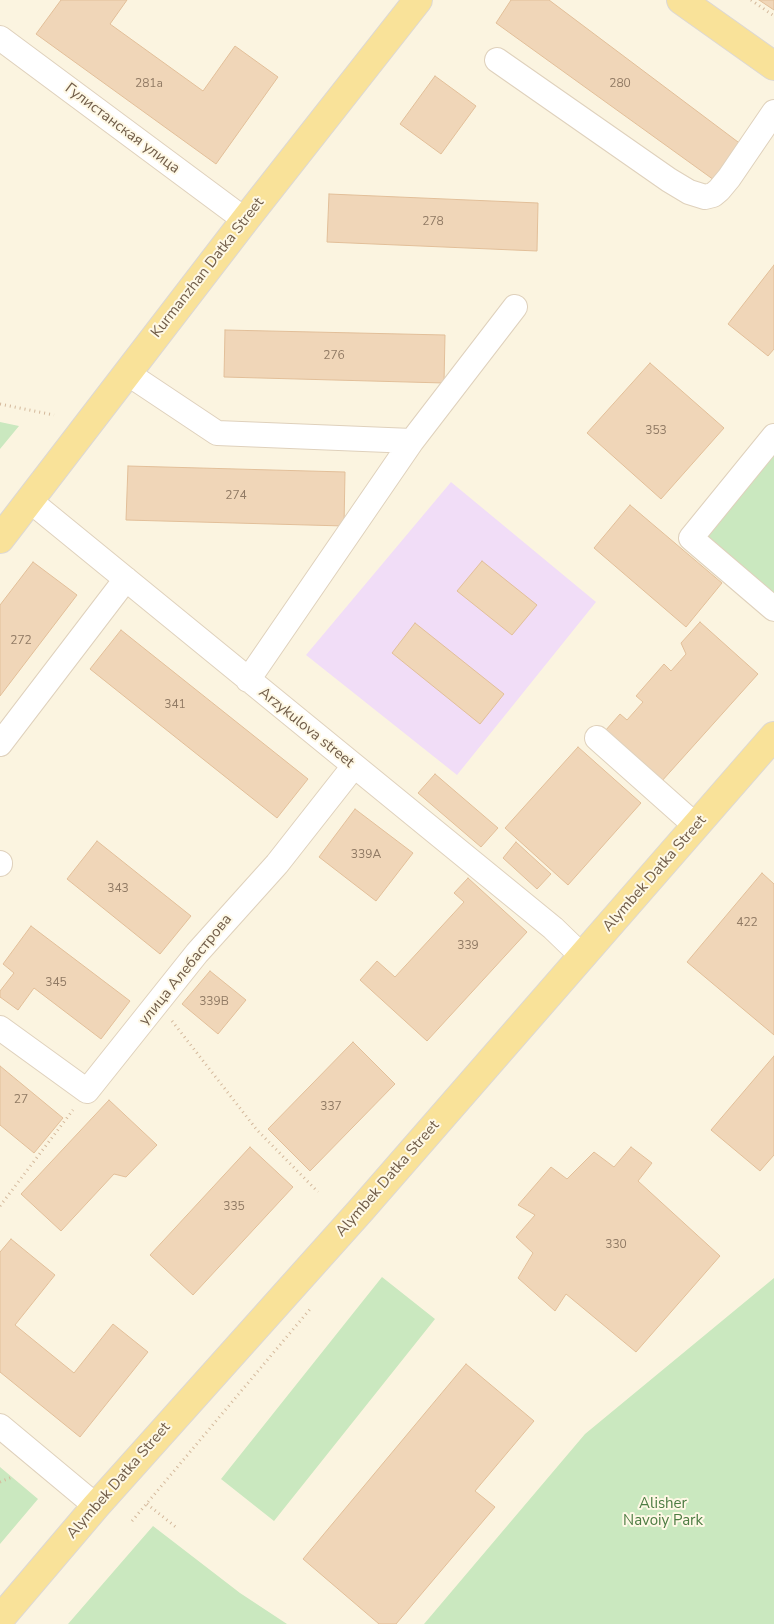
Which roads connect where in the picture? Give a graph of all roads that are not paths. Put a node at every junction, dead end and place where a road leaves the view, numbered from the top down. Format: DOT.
graph roads {
  1 [pos="418,0"];
  2 [pos="681,0"];
  3 [pos="0,38"];
  4 [pos="497,60"];
  5 [pos="774,66"];
  6 [pos="774,112"];
  7 [pos="245,220"];
  8 [pos="515,307"];
  9 [pos="127,373"];
  10 [pos="774,436"];
  11 [pos="412,441"];
  12 [pos="29,500"];
  13 [pos="0,538"];
  14 [pos="126,579"];
  15 [pos="774,608"];
  16 [pos="248,680"];
  17 [pos="774,736"];
  18 [pos="597,738"];
  19 [pos="0,744"];
  20 [pos="354,766"];
  21 [pos="696,826"];
  22 [pos="583,957"];
  23 [pos="0,1028"];
  24 [pos="0,1426"];
  25 [pos="96,1506"];
  26 [pos="0,1619"];
  1 -- 7 [label="main road, Kurmanzhan Datka Street"];
  2 -- 5 [label="main road"];
  3 -- 7 [label="street, Гулистанская улица"];
  4 -- 6 [label="street"];
  7 -- 9 [label="main road, Kurmanzhan Datka Street"];
  8 -- 11 [label="street"];
  9 -- 11 [label="street"];
  9 -- 12 [label="main road, Kurmanzhan Datka Street"];
  10 -- 15 [label="street"];
  11 -- 16 [label="street"];
  12 -- 13 [label="main road, Kurmanzhan Datka Street"];
  12 -- 14 [label="street, Arzykulova street"];
  14 -- 16 [label="street, Arzykulova street"];
  14 -- 19 [label="street"];
  16 -- 20 [label="street, Arzykulova street"];
  17 -- 21 [label="main road, Alymbek Datka Street"];
  18 -- 21 [label="street"];
  20 -- 22 [label="street, Arzykulova street"];
  20 -- 23 [label="street, улица Алебастрова"];
  21 -- 22 [label="main road, Alymbek Datka Street"];
  22 -- 25 [label="main road, Alymbek Datka Street"];
  24 -- 25 [label="street"];
  25 -- 26 [label="main road, Alymbek Datka Street"];
}
